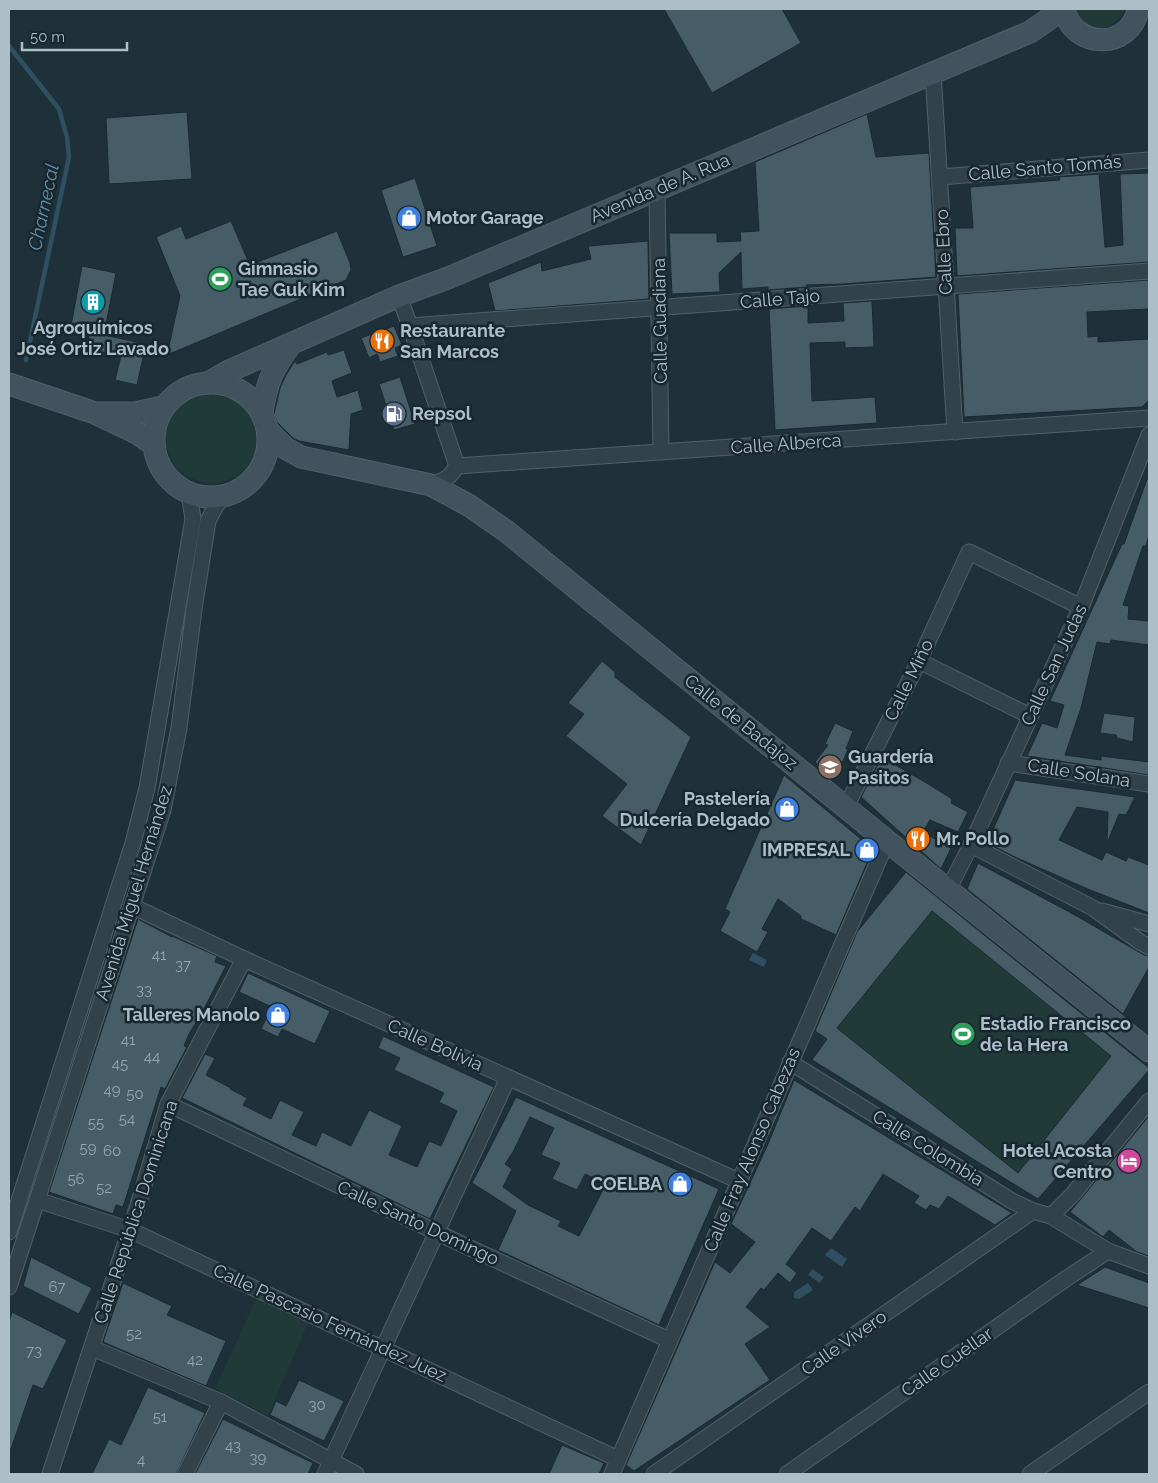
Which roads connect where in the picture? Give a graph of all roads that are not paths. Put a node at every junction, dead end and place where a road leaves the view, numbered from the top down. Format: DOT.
graph roads {
  1 [pos="1057,9"];
  2 [pos="1064,9"];
  3 [pos="1138,9"];
  4 [pos="1074,30"];
  5 [pos="1030,32"];
  6 [pos="933,72"];
  7 [pos="1149,160"];
  8 [pos="940,177"];
  9 [pos="657,190"];
  10 [pos="1149,271"];
  11 [pos="946,285"];
  12 [pos="399,296"];
  13 [pos="660,309"];
  14 [pos="410,326"];
  15 [pos="290,345"];
  16 [pos="208,383"];
  17 [pos="9,384"];
  18 [pos="162,407"];
  19 [pos="94,413"];
  20 [pos="1149,418"];
  21 [pos="265,422"];
  22 [pos="955,432"];
  23 [pos="1149,435"];
  24 [pos="154,445"];
  25 [pos="661,452"];
  26 [pos="301,457"];
  27 [pos="457,466"];
  28 [pos="262,467"];
  29 [pos="431,485"];
  30 [pos="189,493"];
  31 [pos="228,494"];
  32 [pos="1082,607"];
  33 [pos="918,661"];
  34 [pos="1030,716"];
  35 [pos="1008,763"];
  36 [pos="1149,784"];
  37 [pos="846,807"];
  38 [pos="886,841"];
  39 [pos="971,845"];
  40 [pos="948,890"];
  41 [pos="132,906"];
  42 [pos="1093,908"];
  43 [pos="1149,924"];
  44 [pos="1149,947"];
  45 [pos="244,959"];
  46 [pos="1149,1051"];
  47 [pos="790,1062"];
  48 [pos="508,1078"];
  49 [pos="1149,1100"];
  50 [pos="168,1104"];
  51 [pos="739,1181"];
  52 [pos="1073,1194"];
  53 [pos="37,1200"];
  54 [pos="1033,1211"];
  55 [pos="1051,1216"];
  56 [pos="1071,1228"];
  57 [pos="130,1230"];
  58 [pos="9,1232"];
  59 [pos="437,1232"];
  60 [pos="1108,1252"];
  61 [pos="1147,1264"];
  62 [pos="9,1287"];
  63 [pos="669,1340"];
  64 [pos="92,1348"];
  65 [pos="383,1348"];
  66 [pos="1149,1392"];
  67 [pos="221,1402"];
  68 [pos="331,1460"];
  69 [pos="617,1471"];
  70 [pos="50,1474"];
  71 [pos="186,1474"];
  72 [pos="324,1474"];
  73 [pos="356,1474"];
  74 [pos="654,1474"];
  75 [pos="787,1474"];
  76 [pos="1030,1474"];
  1 -- 5 [label="street, Avenida de A. Rua"];
  2 -- 4 [label="street"];
  3 -- 4 [label="street, Avenida de A. Rua"];
  4 -- 5 [label="street, Avenida de A. Rua"];
  5 -- 6 [label="street, Avenida de A. Rua"];
  6 -- 8 [label="street, Calle Ebro"];
  6 -- 9 [label="street, Avenida de A. Rua"];
  7 -- 8 [label="street, Calle Santo Tomás"];
  8 -- 11 [label="street, Calle Ebro"];
  9 -- 12 [label="street, Avenida de A. Rua"];
  9 -- 13 [label="street, Calle Guadiana"];
  10 -- 11 [label="street, Calle Tajo"];
  11 -- 13 [label="street, Calle Tajo"];
  11 -- 22 [label="street, Calle Ebro"];
  12 -- 14 [label="street"];
  12 -- 15 [label="street, Avenida de A. Rua"];
  13 -- 14 [label="street, Calle Tajo"];
  13 -- 25 [label="street, Calle Guadiana"];
  14 -- 27 [label="street"];
  15 -- 16 [label="street, Avenida de A. Rua"];
  15 -- 21 [label="street, Avenida de A. Rua"];
  16 -- 18 [label="street"];
  16 -- 21 [label="street"];
  17 -- 19 [label="street"];
  18 -- 19 [label="street"];
  18 -- 24 [label="street"];
  19 -- 24 [label="street"];
  20 -- 22 [label="street, Calle Alberca"];
  21 -- 26 [label="street, Calle de Badajoz"];
  21 -- 28 [label="street"];
  22 -- 25 [label="street, Calle Alberca"];
  23 -- 32 [label="street, Calle San Judas"];
  24 -- 30 [label="street"];
  25 -- 27 [label="street, Calle Alberca"];
  26 -- 28 [label="street, Calle de Badajoz"];
  26 -- 29 [label="street, Calle de Badajoz"];
  27 -- 29 [label="street"];
  28 -- 31 [label="street"];
  29 -- 37 [label="street, Calle de Badajoz"];
  30 -- 31 [label="street"];
  30 -- 58 [label="street, Avenida Miguel Hernández"];
  31 -- 41 [label="street, Avenida Miguel Hernández"];
  32 -- 33 [label="street, Calle Miño"];
  32 -- 34 [label="street, Calle San Judas"];
  33 -- 34 [label="street"];
  33 -- 37 [label="street, Calle Miño"];
  34 -- 35 [label="street, Calle San Judas"];
  35 -- 36 [label="street, Calle Solana"];
  35 -- 39 [label="street, Calle San Judas"];
  37 -- 38 [label="street, Calle de Badajoz"];
  38 -- 40 [label="street, Calle de Badajoz"];
  38 -- 47 [label="street, Calle Fray Alonso Cabezas"];
  39 -- 40 [label="street, Calle San Judas"];
  39 -- 42 [label="street"];
  40 -- 46 [label="street, Calle de Badajoz"];
  41 -- 45 [label="street, Calle Bolivia"];
  41 -- 53 [label="street, Avenida Miguel Hernández"];
  42 -- 43 [label="street"];
  42 -- 44 [label="street"];
  45 -- 48 [label="street, Calle Bolivia"];
  45 -- 50 [label="street, Calle República Dominicana"];
  47 -- 51 [label="street, Calle Fray Alonso Cabezas"];
  47 -- 54 [label="street, Calle Colombia"];
  48 -- 51 [label="street, Calle Bolivia"];
  48 -- 59 [label="street"];
  49 -- 52 [label="street"];
  50 -- 57 [label="street, Calle República Dominicana"];
  50 -- 59 [label="street, Calle Santo Domingo"];
  51 -- 63 [label="street, Calle Fray Alonso Cabezas"];
  52 -- 55 [label="street"];
  52 -- 56 [label="street"];
  53 -- 57 [label="street, Calle Pascasio Fernández Juez"];
  53 -- 62 [label="street, Avenida Miguel Hernández"];
  54 -- 55 [label="street, Calle Colombia"];
  54 -- 74 [label="street, Calle Vivero"];
  55 -- 56 [label="street, Calle Colombia"];
  56 -- 60 [label="street, Calle Colombia"];
  57 -- 64 [label="street, Calle República Dominicana"];
  57 -- 65 [label="street, Calle Pascasio Fernández Juez"];
  59 -- 63 [label="street, Calle Santo Domingo"];
  59 -- 65 [label="street"];
  60 -- 61 [label="street, Calle Colombia"];
  60 -- 75 [label="street, Calle Cuéllar"];
  63 -- 69 [label="street, Calle Fray Alonso Cabezas"];
  64 -- 67 [label="street"];
  64 -- 70 [label="street, Calle República Dominicana"];
  65 -- 68 [label="street"];
  65 -- 69 [label="street, Calle Pascasio Fernández Juez"];
  66 -- 76 [label="street"];
  67 -- 68 [label="street"];
  67 -- 71 [label="street"];
  68 -- 72 [label="street"];
  68 -- 73 [label="street"];
}
